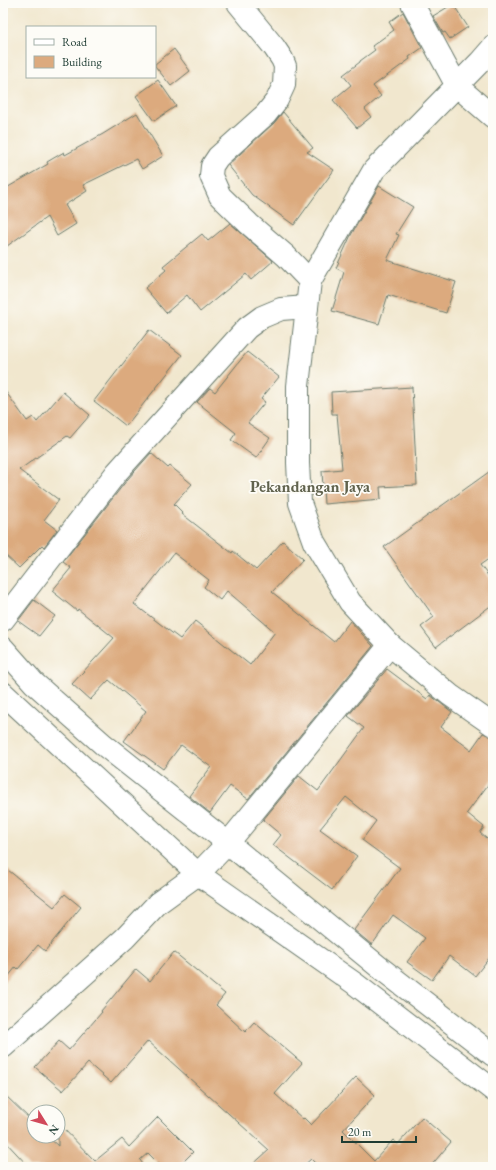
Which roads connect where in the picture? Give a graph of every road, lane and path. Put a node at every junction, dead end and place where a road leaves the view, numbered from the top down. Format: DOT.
graph roads {
  1 [pos="238,3"];
  2 [pos="412,3"];
  3 [pos="493,47"];
  4 [pos="457,86"];
  5 [pos="493,117"];
  6 [pos="310,281"];
  7 [pos="307,307"];
  8 [pos="6,617"];
  9 [pos="390,644"];
  10 [pos="3,648"];
  11 [pos="3,693"];
  12 [pos="493,725"];
  13 [pos="228,843"];
  14 [pos="198,874"];
  15 [pos="379,967"];
  16 [pos="362,989"];
  17 [pos="3,1047"];
  18 [pos="493,1055"];
  19 [pos="493,1090"];
  1 -- 6 [label="street"];
  2 -- 4 [label="street"];
  3 -- 4 [label="street"];
  4 -- 5 [label="street"];
  4 -- 6 [label="street"];
  6 -- 7 [label="street"];
  7 -- 8 [label="street"];
  7 -- 9 [label="street"];
  9 -- 12 [label="street"];
  9 -- 13 [label="street"];
  10 -- 13 [label="street"];
  11 -- 14 [label="street"];
  13 -- 14 [label="street"];
  13 -- 15 [label="street"];
  14 -- 16 [label="street"];
  14 -- 17 [label="street"];
  15 -- 16 [label="street"];
  15 -- 18 [label="street"];
  16 -- 19 [label="street"];
}
